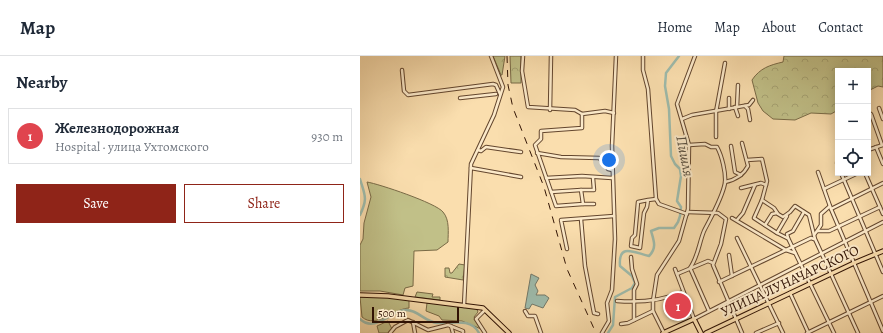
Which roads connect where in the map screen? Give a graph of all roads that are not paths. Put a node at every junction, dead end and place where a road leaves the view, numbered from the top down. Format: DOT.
graph roads {
  1 [pos="491,56"];
  2 [pos="523,56"];
  3 [pos="551,56"];
  4 [pos="616,56"];
  5 [pos="643,56"];
  6 [pos="695,56"];
  7 [pos="725,63"];
  8 [pos="402,70"];
  9 [pos="738,85"];
  10 [pos="496,94"];
  11 [pos="500,94"];
  12 [pos="460,98"];
  13 [pos="729,98"];
  14 [pos="753,100"];
  15 [pos="745,105"];
  16 [pos="736,107"];
  17 [pos="879,108"];
  18 [pos="729,109"];
  19 [pos="550,110"];
  20 [pos="716,112"];
  21 [pos="614,113"];
  22 [pos="582,114"];
  23 [pos="871,114"];
  24 [pos="738,116"];
  25 [pos="682,119"];
  26 [pos="883,119"];
  27 [pos="750,120"];
  28 [pos="716,137"];
  29 [pos="742,144"];
  30 [pos="690,145"];
  31 [pos="882,145"];
  32 [pos="731,146"];
  33 [pos="876,147"];
  34 [pos="871,149"];
  35 [pos="478,150"];
  36 [pos="521,152"];
  37 [pos="537,153"];
  38 [pos="747,160"];
  39 [pos="883,164"];
  40 [pos="471,168"];
  41 [pos="612,170"];
  42 [pos="818,172"];
  43 [pos="741,175"];
  44 [pos="842,176"];
  45 [pos="850,176"];
  46 [pos="867,176"];
  47 [pos="521,178"];
  48 [pos="546,178"];
  49 [pos="593,178"];
  50 [pos="612,178"];
  51 [pos="843,179"];
  52 [pos="725,182"];
  53 [pos="883,183"];
  54 [pos="755,185"];
  55 [pos="766,185"];
  56 [pos="741,188"];
  57 [pos="873,188"];
  58 [pos="824,189"];
  59 [pos="581,190"];
  60 [pos="551,192"];
  61 [pos="852,198"];
  62 [pos="656,199"];
  63 [pos="648,200"];
  64 [pos="762,200"];
  65 [pos="582,204"];
  66 [pos="594,204"];
  67 [pos="830,207"];
  68 [pos="880,207"];
  69 [pos="777,212"];
  70 [pos="804,212"];
  71 [pos="687,213"];
  72 [pos="714,213"];
  73 [pos="883,214"];
  74 [pos="787,215"];
  75 [pos="614,216"];
  76 [pos="859,216"];
  77 [pos="732,218"];
  78 [pos="581,219"];
  79 [pos="737,220"];
  80 [pos="883,222"];
  81 [pos="765,225"];
  82 [pos="839,227"];
  83 [pos="817,231"];
  84 [pos="866,231"];
  85 [pos="777,233"];
  86 [pos="814,235"];
  87 [pos="737,238"];
  88 [pos="788,238"];
  89 [pos="815,239"];
  90 [pos="845,242"];
  91 [pos="792,247"];
  92 [pos="567,249"];
  93 [pos="786,250"];
  94 [pos="883,251"];
  95 [pos="795,253"];
  96 [pos="821,254"];
  97 [pos="876,254"];
  98 [pos="729,255"];
  99 [pos="631,257"];
  100 [pos="713,263"];
  101 [pos="854,263"];
  102 [pos="800,265"];
  103 [pos="751,267"];
  104 [pos="675,269"];
  105 [pos="691,269"];
  106 [pos="883,272"];
  107 [pos="677,274"];
  108 [pos="831,274"];
  109 [pos="732,276"];
  110 [pos="719,282"];
  111 [pos="810,284"];
  112 [pos="760,285"];
  113 [pos="682,292"];
  114 [pos="790,293"];
  115 [pos="360,295"];
  116 [pos="883,296"];
  117 [pos="617,301"];
  118 [pos="653,301"];
  119 [pos="634,302"];
  120 [pos="727,302"];
  121 [pos="870,302"];
  122 [pos="770,303"];
  123 [pos="464,306"];
  124 [pos="485,309"];
  125 [pos="525,311"];
  126 [pos="653,311"];
  127 [pos="709,311"];
  128 [pos="848,313"];
  129 [pos="598,314"];
  130 [pos="735,318"];
  131 [pos="694,319"];
  132 [pos="634,320"];
  133 [pos="413,322"];
  134 [pos="828,322"];
  135 [pos="779,323"];
  136 [pos="621,324"];
  137 [pos="450,326"];
  138 [pos="428,331"];
  139 [pos="883,331"];
  140 [pos="390,333"];
  141 [pos="415,333"];
  142 [pos="453,333"];
  143 [pos="464,333"];
  144 [pos="485,333"];
  145 [pos="509,333"];
  146 [pos="540,333"];
  147 [pos="602,333"];
  148 [pos="663,333"];
  149 [pos="701,333"];
  150 [pos="706,333"];
  151 [pos="742,333"];
  152 [pos="756,333"];
  153 [pos="783,333"];
  154 [pos="808,333"];
  155 [pos="834,333"];
  156 [pos="858,333"];
  1 -- 11 [label="street"];
  2 -- 19 [label="street"];
  3 -- 19 [label="street"];
  4 -- 21 [label="street"];
  5 -- 62 [label="street"];
  6 -- 25 [label="street"];
  7 -- 20 [label="street"];
  8 -- 11 [label="street"];
  9 -- 16 [label="street"];
  10 -- 12 [label="street"];
  11 -- 35 [label="street"];
  13 -- 18 [label="street"];
  14 -- 15 [label="street"];
  15 -- 16 [label="street"];
  15 -- 27 [label="street"];
  16 -- 18 [label="street"];
  16 -- 24 [label="street"];
  17 -- 26 [label="street"];
  18 -- 20 [label="street"];
  19 -- 22 [label="street"];
  20 -- 25 [label="street"];
  20 -- 28 [label="street"];
  21 -- 22 [label="street"];
  21 -- 41 [label="street"];
  22 -- 37 [label="street"];
  23 -- 31 [label="street"];
  25 -- 30 [label="street"];
  29 -- 38 [label="street"];
  30 -- 52 [label="street"];
  30 -- 71 [label="street"];
  31 -- 33 [label="street"];
  32 -- 43 [label="street"];
  33 -- 34 [label="street"];
  33 -- 39 [label="street"];
  35 -- 36 [label="street"];
  35 -- 40 [label="street"];
  37 -- 41 [label="street"];
  37 -- 48 [label="street"];
  38 -- 43 [label="street"];
  38 -- 55 [label="street"];
  40 -- 47 [label="street"];
  40 -- 123 [label="street"];
  41 -- 50 [label="street"];
  42 -- 58 [label="street"];
  43 -- 52 [label="street"];
  44 -- 51 [label="street"];
  45 -- 51 [label="street"];
  46 -- 57 [label="street"];
  48 -- 49 [label="street"];
  48 -- 60 [label="street"];
  49 -- 50 [label="street"];
  49 -- 59 [label="street"];
  50 -- 75 [label="street"];
  51 -- 58 [label="street"];
  51 -- 61 [label="street"];
  52 -- 72 [label="street"];
  53 -- 57 [label="street"];
  54 -- 55 [label="street"];
  54 -- 56 [label="street"];
  54 -- 79 [label="street"];
  55 -- 64 [label="street"];
  57 -- 61 [label="street"];
  57 -- 68 [label="street"];
  58 -- 67 [label="street"];
  59 -- 60 [label="street"];
  59 -- 65 [label="street"];
  60 -- 65 [label="street"];
  61 -- 67 [label="street"];
  61 -- 76 [label="street"];
  62 -- 63 [label="street"];
  62 -- 71 [label="street"];
  63 -- 63 [label="street"];
  64 -- 69 [label="street"];
  64 -- 81 [label="street"];
  65 -- 66 [label="street"];
  67 -- 82 [label="street"];
  67 -- 83 [label="street"];
  68 -- 73 [label="street"];
  68 -- 76 [label="street"];
  69 -- 74 [label="street"];
  69 -- 81 [label="street"];
  70 -- 74 [label="street"];
  70 -- 86 [label="street"];
  70 -- 88 [label="street"];
  71 -- 72 [label="street"];
  71 -- 118 [label="street"];
  72 -- 100 [label="street"];
  72 -- 105 [label="street"];
  74 -- 85 [label="street"];
  75 -- 78 [label="street"];
  75 -- 147 [label="street"];
  76 -- 82 [label="street"];
  76 -- 84 [label="street"];
  77 -- 79 [label="street"];
  78 -- 92 [label="street"];
  78 -- 129 [label="street"];
  79 -- 93 [label="street"];
  80 -- 84 [label="street"];
  81 -- 85 [label="street"];
  82 -- 83 [label="street"];
  82 -- 90 [label="street"];
  83 -- 86 [label="street"];
  84 -- 90 [label="street"];
  84 -- 97 [label="street"];
  85 -- 88 [label="street"];
  86 -- 89 [label="street"];
  87 -- 103 [label="street"];
  88 -- 91 [label="street"];
  89 -- 91 [label="street"];
  89 -- 96 [label="street"];
  90 -- 96 [label="street"];
  90 -- 101 [label="street"];
  91 -- 93 [label="street"];
  91 -- 95 [label="street"];
  93 -- 95 [label="street"];
  93 -- 103 [label="street"];
  94 -- 97 [label="main road, УЛИЦА ЛУНАЧАРСКОГО"];
  95 -- 102 [label="street"];
  96 -- 102 [label="street"];
  96 -- 108 [label="street"];
  97 -- 101 [label="main road, УЛИЦА ЛУНАЧАРСКОГО"];
  97 -- 106 [label="street"];
  98 -- 109 [label="street"];
  99 -- 119 [label="street"];
  100 -- 105 [label="street"];
  100 -- 110 [label="street"];
  101 -- 108 [label="main road, УЛИЦА ЛУНАЧАРСКОГО"];
  101 -- 121 [label="street"];
  102 -- 111 [label="street"];
  102 -- 112 [label="street"];
  103 -- 109 [label="street"];
  103 -- 112 [label="street"];
  104 -- 107 [label="street"];
  105 -- 107 [label="street"];
  105 -- 127 [label="street"];
  107 -- 113 [label="street"];
  108 -- 111 [label="main road, УЛИЦА ЛУНАЧАРСКОГО"];
  108 -- 128 [label="street"];
  109 -- 110 [label="street"];
  110 -- 120 [label="street"];
  111 -- 114 [label="main road, УЛИЦА ЛУНАЧАРСКОГО"];
  111 -- 134 [label="street"];
  112 -- 120 [label="street"];
  112 -- 122 [label="street"];
  113 -- 118 [label="street"];
  113 -- 131 [label="street"];
  114 -- 122 [label="main road, УЛИЦА ЛУНАЧАРСКОГО"];
  114 -- 154 [label="street"];
  115 -- 123 [label="main road"];
  116 -- 121 [label="street"];
  117 -- 119 [label="street"];
  118 -- 119 [label="street"];
  118 -- 126 [label="street"];
  119 -- 132 [label="street"];
  120 -- 127 [label="street"];
  120 -- 130 [label="street"];
  121 -- 128 [label="street"];
  121 -- 139 [label="street"];
  122 -- 130 [label="main road, УЛИЦА ЛУНАЧАРСКОГО"];
  122 -- 135 [label="street"];
  123 -- 124 [label="main road"];
  124 -- 144 [label="street"];
  124 -- 145 [label="main road"];
  125 -- 146 [label="street"];
  126 -- 132 [label="street"];
  126 -- 148 [label="street"];
  127 -- 131 [label="street"];
  128 -- 134 [label="street"];
  128 -- 156 [label="street"];
  130 -- 150 [label="main road, УЛИЦА ЛУНАЧАРСКОГО"];
  130 -- 151 [label="street"];
  131 -- 148 [label="main road"];
  131 -- 149 [label="main road"];
  132 -- 136 [label="street"];
  133 -- 138 [label="street"];
  133 -- 140 [label="street"];
  133 -- 141 [label="street"];
  134 -- 154 [label="street"];
  134 -- 155 [label="street"];
  135 -- 152 [label="street"];
  135 -- 153 [label="street"];
  137 -- 138 [label="street"];
  137 -- 142 [label="street"];
  137 -- 143 [label="street"];
}
